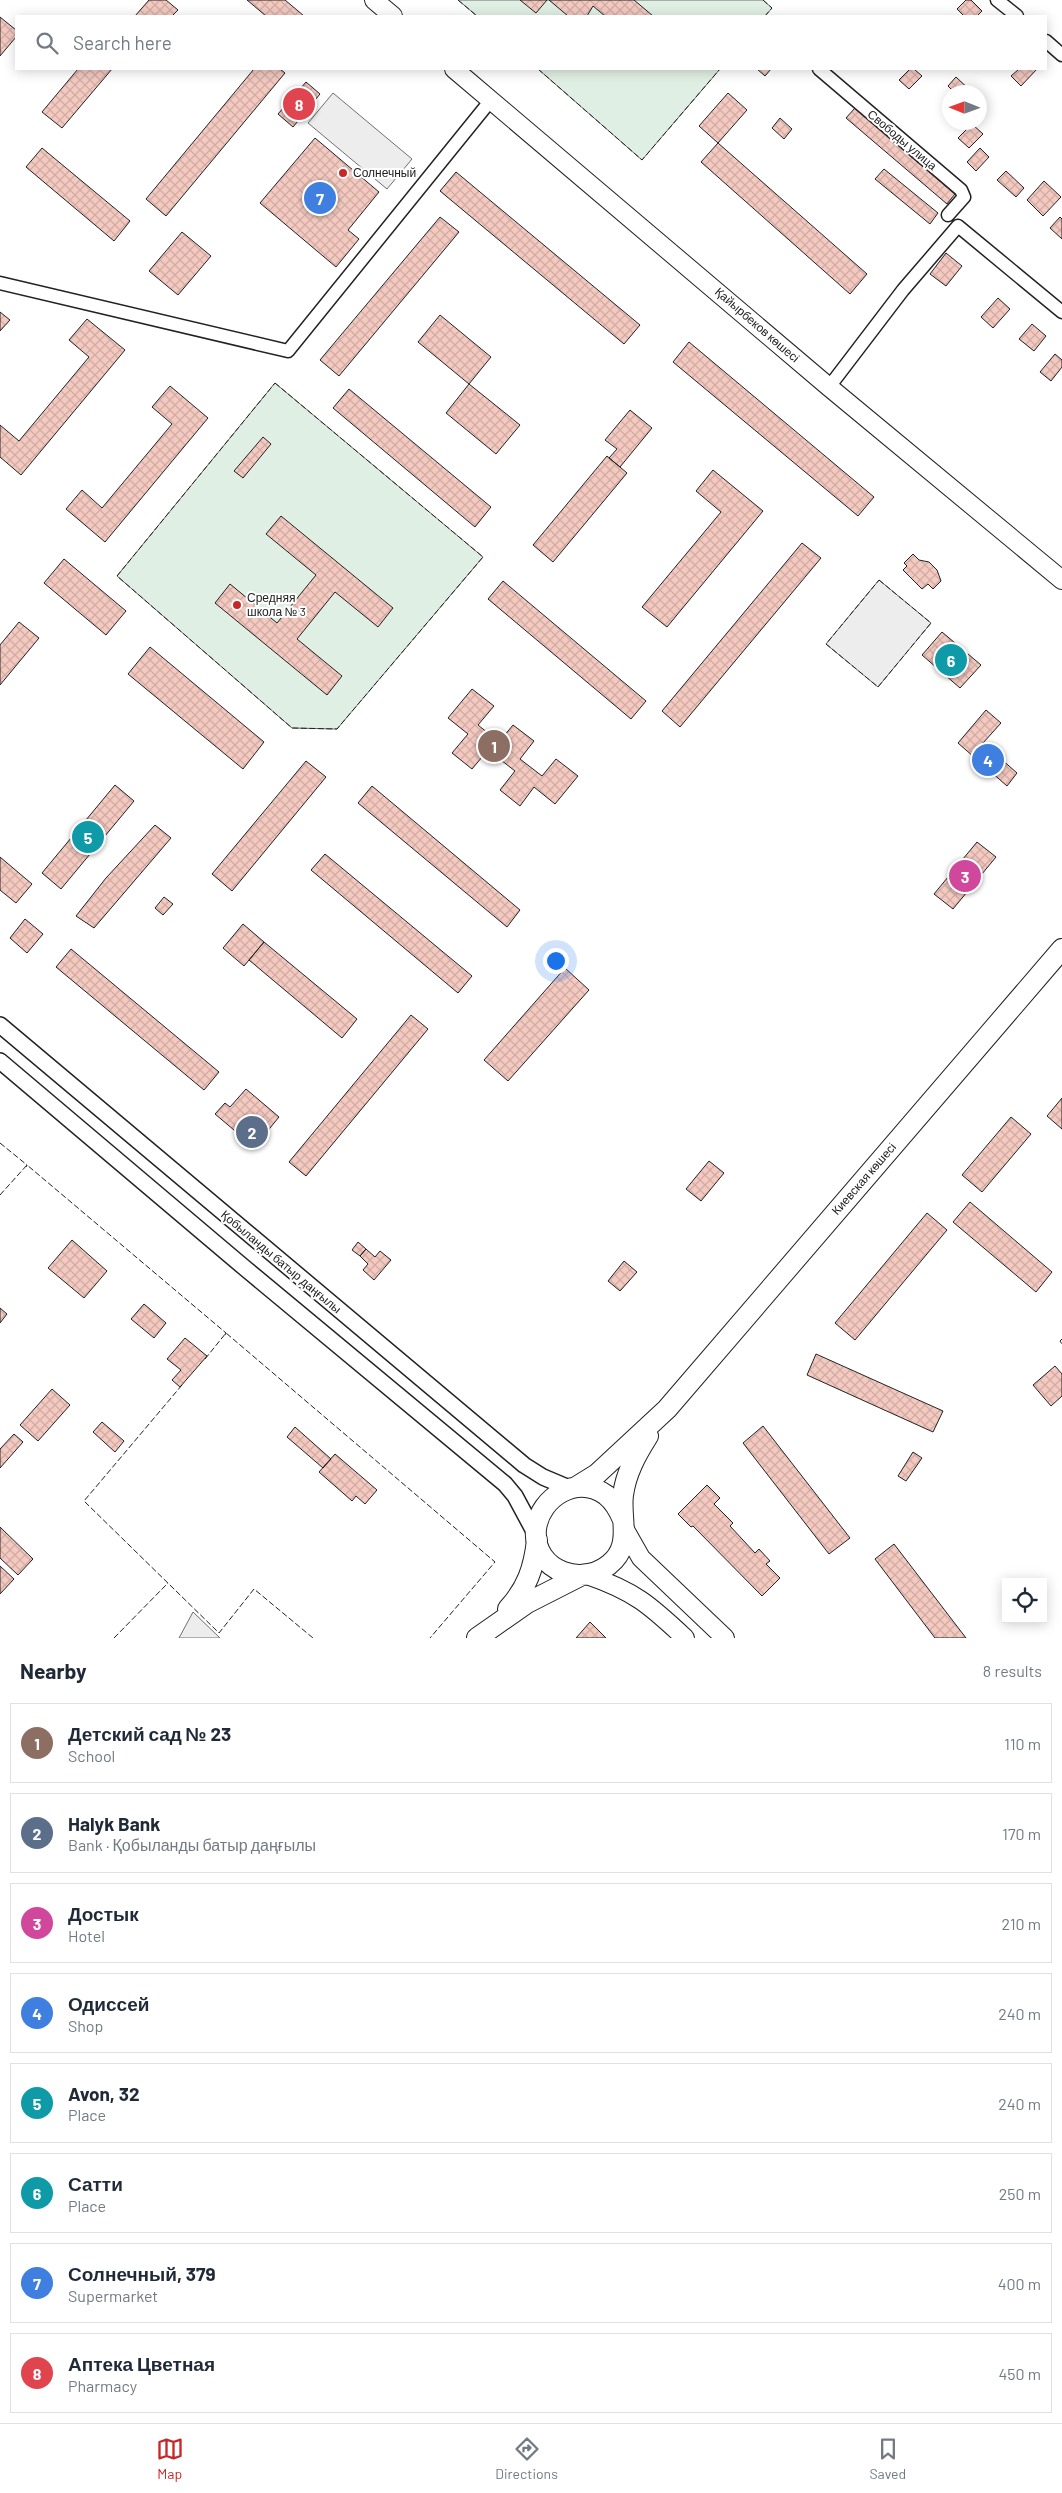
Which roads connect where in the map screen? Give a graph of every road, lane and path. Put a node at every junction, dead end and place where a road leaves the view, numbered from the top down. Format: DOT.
graph roads {
  1 [pos="374,0"];
  2 [pos="997,0"];
  3 [pos="392,15"];
  4 [pos="1015,15"];
  5 [pos="1047,42"];
  6 [pos="1062,55"];
  7 [pos="455,70"];
  8 [pos="820,70"];
  9 [pos="491,100"];
  10 [pos="948,215"];
  11 [pos="0,283"];
  12 [pos="1062,312"];
  13 [pos="829,388"];
  14 [pos="1062,580"];
  15 [pos="1062,949"];
  16 [pos="0,1025"];
  17 [pos="0,1061"];
  18 [pos="667,1409"];
  19 [pos="573,1487"];
  20 [pos="624,1524"];
  21 [pos="536,1538"];
  22 [pos="584,1576"];
  23 [pos="493,1625"];
  24 [pos="477,1638"];
  25 [pos="685,1638"];
  26 [pos="725,1638"];
  1 -- 3 [label="main road"];
  2 -- 4 [label="street"];
  5 -- 6 [label="street"];
  7 -- 9 [label="main road, Қайырбеков көшесі"];
  8 -- 10 [label="street, Свободы улица"];
  9 -- 11 [label="street"];
  9 -- 13 [label="main road, Қайырбеков көшесі"];
  12 -- 13 [label="street"];
  13 -- 14 [label="main road, Қайырбеков көшесі"];
  15 -- 18 [label="highway, Киевская көшесі"];
  16 -- 19 [label="street, Қобыланды батыр даңғылы"];
  17 -- 21 [label="street"];
  18 -- 19 [label="highway"];
  18 -- 20 [label="highway"];
  19 -- 20 [label="highway"];
  19 -- 21 [label="highway"];
  20 -- 22 [label="highway"];
  20 -- 26 [label="main road"];
  21 -- 22 [label="highway"];
  21 -- 23 [label="highway"];
  22 -- 23 [label="highway"];
  22 -- 25 [label="main road"];
  23 -- 24 [label="highway"];
}
